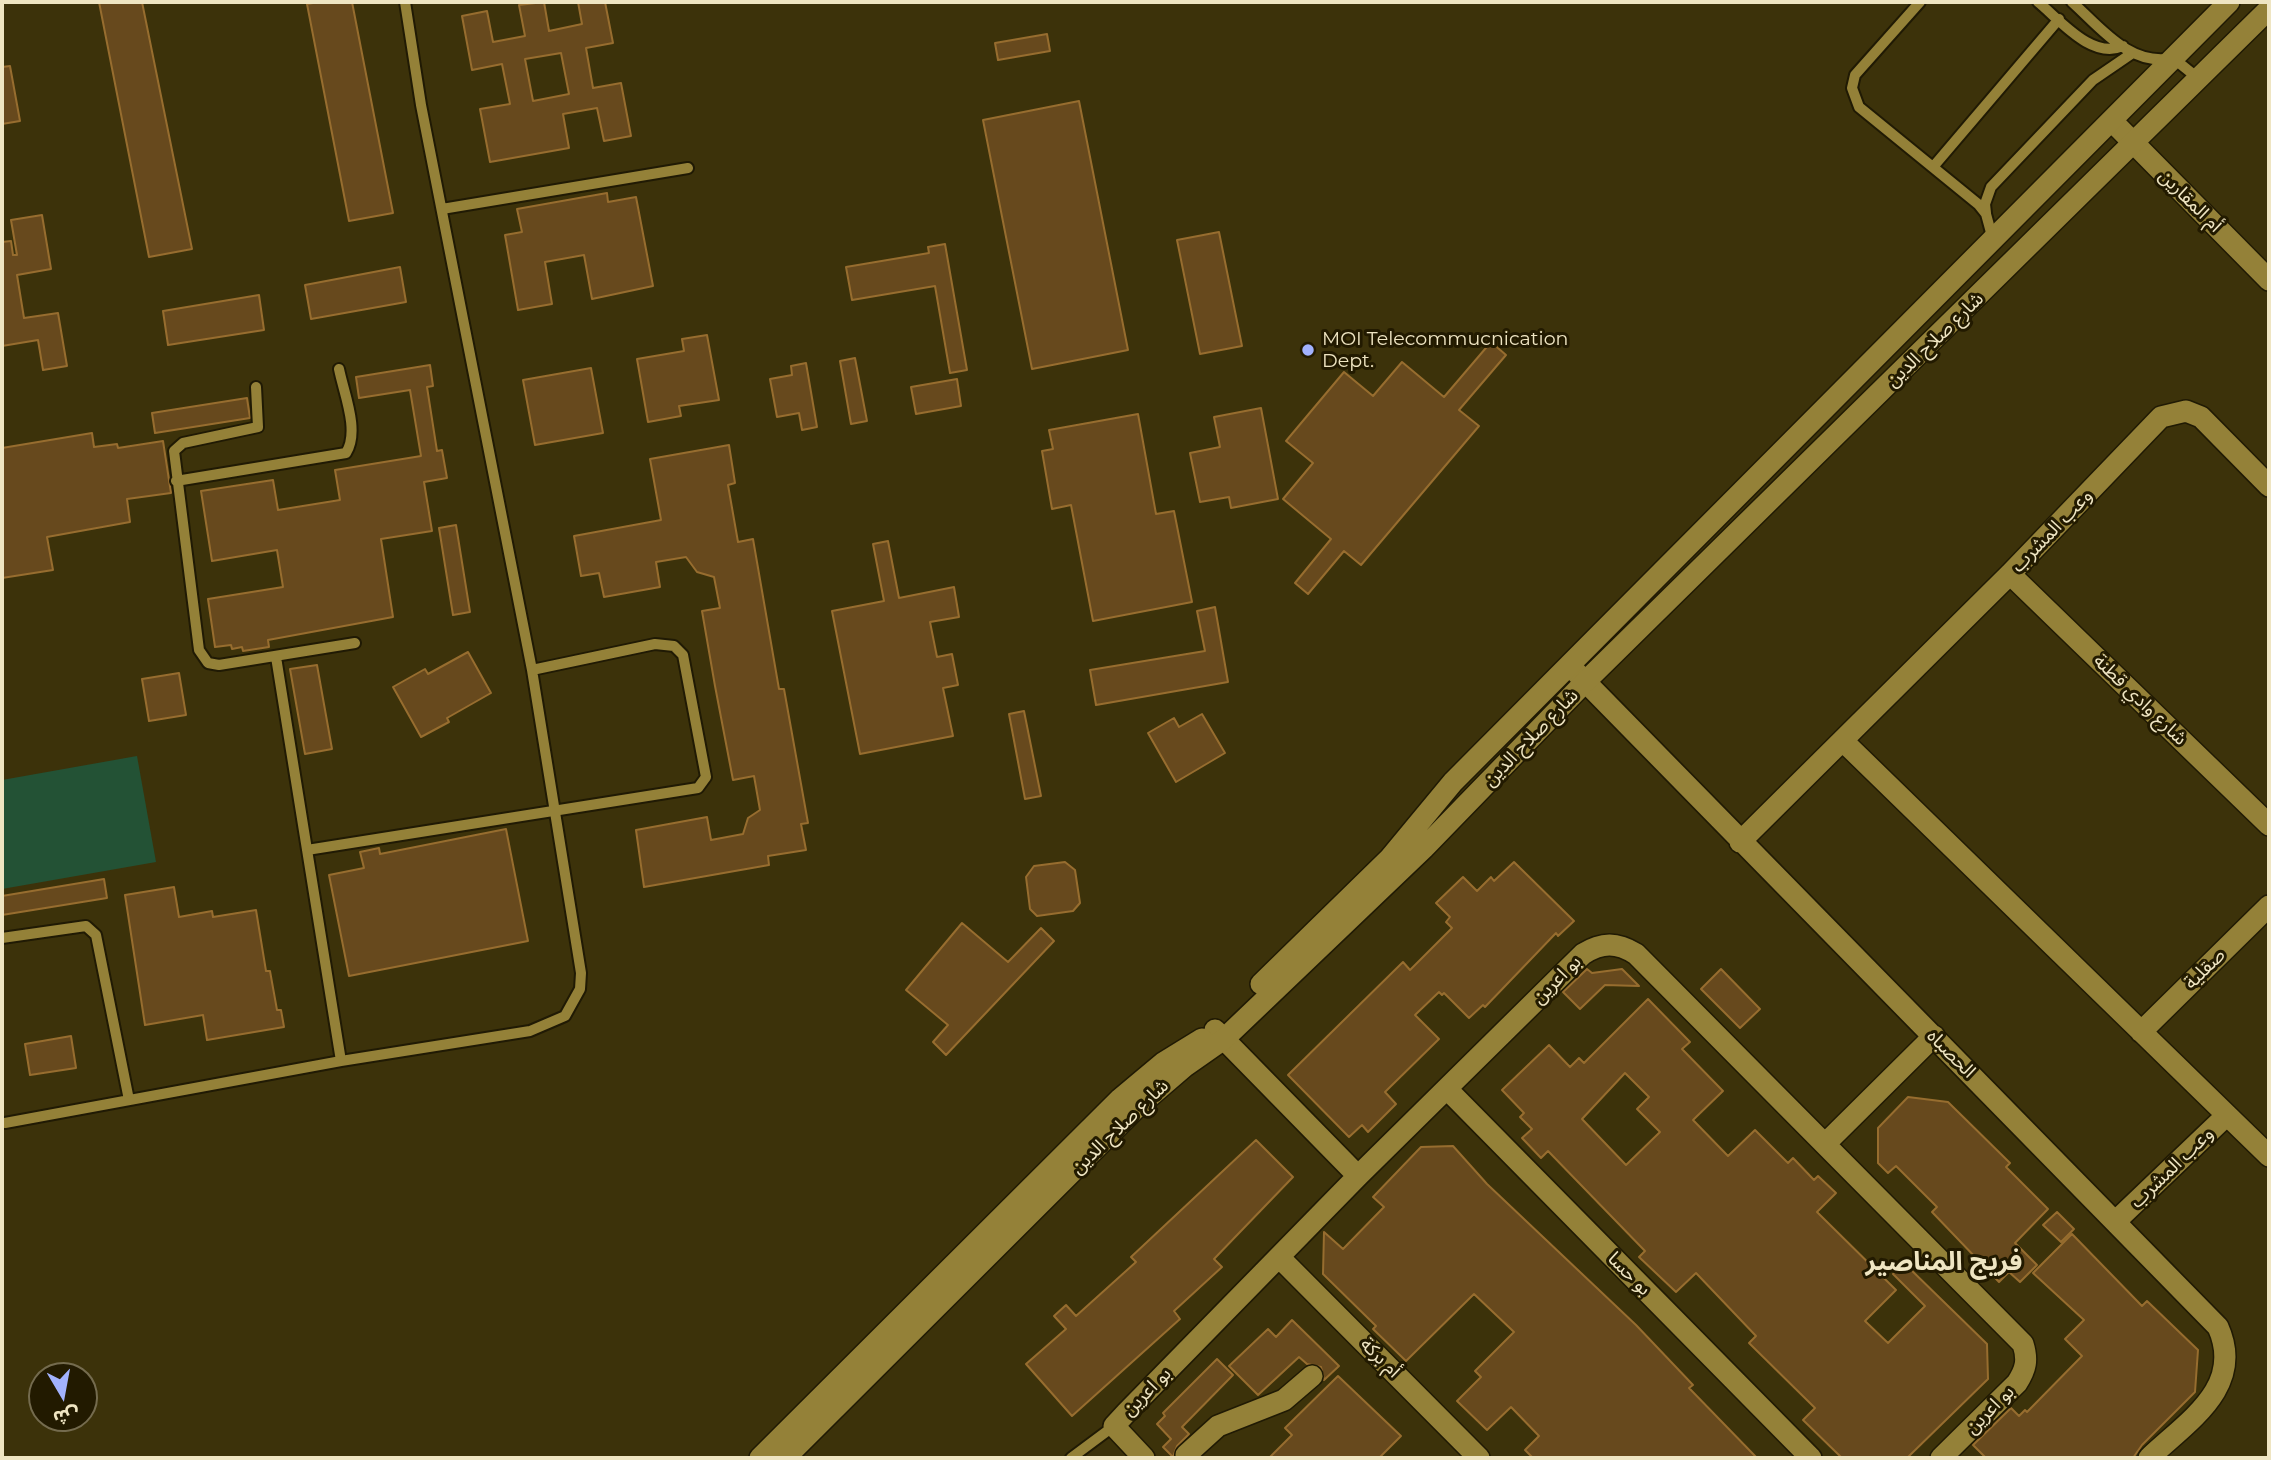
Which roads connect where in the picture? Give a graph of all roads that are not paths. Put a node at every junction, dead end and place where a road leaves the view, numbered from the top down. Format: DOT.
graph roads {
  1 [pos="405,2"];
  2 [pos="1920,2"];
  3 [pos="2038,2"];
  4 [pos="2072,2"];
  5 [pos="2229,2"];
  6 [pos="2269,9"];
  7 [pos="2059,19"];
  8 [pos="2127,50"];
  9 [pos="2173,58"];
  10 [pos="2199,79"];
  11 [pos="2112,121"];
  12 [pos="2135,144"];
  13 [pos="1933,167"];
  14 [pos="688,168"];
  15 [pos="442,209"];
  16 [pos="1986,214"];
  17 [pos="1993,240"];
  18 [pos="2014,262"];
  19 [pos="2268,276"];
  20 [pos="339,369"];
  21 [pos="256,387"];
  22 [pos="176,481"];
  23 [pos="2269,486"];
  24 [pos="2010,574"];
  25 [pos="355,643"];
  26 [pos="276,657"];
  27 [pos="1570,666"];
  28 [pos="532,670"];
  29 [pos="1586,681"];
  30 [pos="1843,741"];
  31 [pos="555,811"];
  32 [pos="2269,825"];
  33 [pos="1740,842"];
  34 [pos="307,850"];
  35 [pos="2269,906"];
  36 [pos="2,938"];
  37 [pos="2141,1032"];
  38 [pos="1220,1034"];
  39 [pos="1934,1036"];
  40 [pos="341,1062"];
  41 [pos="1447,1089"];
  42 [pos="129,1100"];
  43 [pos="2227,1115"];
  44 [pos="5,1123"];
  45 [pos="1825,1143"];
  46 [pos="2269,1155"];
  47 [pos="1358,1176"];
  48 [pos="2116,1221"];
  49 [pos="1280,1258"];
  50 [pos="1312,1376"];
  51 [pos="1114,1426"];
  52 [pos="1186,1455"];
  53 [pos="761,1458"];
  54 [pos="786,1458"];
  55 [pos="1071,1458"];
  56 [pos="1144,1458"];
  57 [pos="1479,1458"];
  58 [pos="1811,1458"];
  59 [pos="1941,1458"];
  60 [pos="2149,1458"];
  1 -- 15 [label="lane"];
  2 -- 13 [label="lane"];
  3 -- 7 [label="lane"];
  4 -- 8 [label="lane"];
  5 -- 9 [label="street, شارع صلاح الدين"];
  6 -- 10 [label="street, شارع صلاح الدين"];
  7 -- 8 [label="lane"];
  7 -- 13 [label="lane"];
  8 -- 9 [label="lane"];
  8 -- 16 [label="lane"];
  9 -- 10 [label="lane"];
  9 -- 11 [label="street, شارع صلاح الدين"];
  10 -- 12 [label="street, شارع صلاح الدين"];
  11 -- 12 [label="street, أم المقارين"];
  11 -- 17 [label="street, شارع صلاح الدين"];
  12 -- 18 [label="street, شارع صلاح الدين"];
  12 -- 19 [label="street, أم المقارين"];
  13 -- 16 [label="lane"];
  14 -- 15 [label="lane"];
  15 -- 28 [label="lane"];
  16 -- 17 [label="lane"];
  17 -- 18 [label="street"];
  17 -- 27 [label="street, شارع صلاح الدين"];
  18 -- 29 [label="street, شارع صلاح الدين"];
  20 -- 22 [label="lane"];
  21 -- 22 [label="lane"];
  22 -- 26 [label="lane"];
  23 -- 24 [label="street, وعب المشرب"];
  24 -- 30 [label="street, وعب المشرب"];
  24 -- 32 [label="street, شارع وادي قطنة"];
  25 -- 26 [label="lane"];
  26 -- 34 [label="lane"];
  27 -- 29 [label="street, الحصباه"];
  27 -- 38 [label="street, شارع صلاح الدين"];
  28 -- 31 [label="lane"];
  28 -- 31 [label="lane"];
  29 -- 33 [label="street, الحصباه"];
  29 -- 38 [label="street, شارع صلاح الدين"];
  30 -- 33 [label="street, وعب المشرب"];
  30 -- 37 [label="street, وعب المشرب"];
  31 -- 34 [label="lane"];
  31 -- 40 [label="lane"];
  33 -- 39 [label="street, الحصباه"];
  34 -- 40 [label="lane"];
  35 -- 37 [label="street, صقلية"];
  36 -- 42 [label="lane"];
  37 -- 43 [label="street, وعب المشرب"];
  38 -- 47 [label="street"];
  38 -- 53 [label="street, شارع صلاح الدين"];
  38 -- 54 [label="street, شارع صلاح الدين"];
  39 -- 45 [label="street"];
  39 -- 48 [label="street, الحصباه"];
  40 -- 42 [label="lane"];
  41 -- 45 [label="street, بو اعرين"];
  41 -- 47 [label="street, بو اعرين"];
  41 -- 58 [label="street, بو حسا"];
  42 -- 44 [label="lane"];
  43 -- 46 [label="street, وعب المشرب"];
  43 -- 48 [label="street, وعب المشرب"];
  45 -- 59 [label="street, بو اعرين"];
  47 -- 49 [label="street, بو اعرين"];
  48 -- 60 [label="street, الحصباه"];
  49 -- 51 [label="street, بو اعرين"];
  49 -- 57 [label="street, أم بركة"];
  50 -- 52 [label="street"];
  51 -- 55 [label="lane"];
  51 -- 56 [label="street, بو اعرين"];
}
